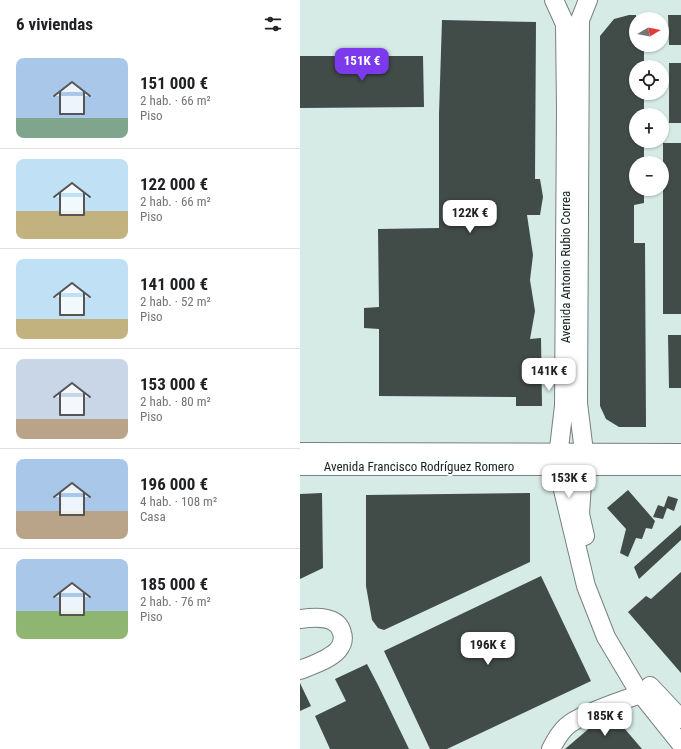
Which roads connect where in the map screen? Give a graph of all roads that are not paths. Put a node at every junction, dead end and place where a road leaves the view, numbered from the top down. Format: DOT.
graph roads {
  1 [pos="554,0"];
  2 [pos="588,0"];
  3 [pos="561,433"];
  4 [pos="582,433"];
  5 [pos="300,452"];
  6 [pos="681,452"];
  7 [pos="300,466"];
  8 [pos="559,466"];
  9 [pos="681,466"];
  10 [pos="584,467"];
  11 [pos="583,554"];
  12 [pos="326,618"];
  13 [pos="300,619"];
  14 [pos="300,630"];
  15 [pos="300,670"];
  16 [pos="642,689"];
  17 [pos="681,719"];
  18 [pos="681,743"];
  19 [pos="551,749"];
  1 -- 3 [label="street, Avenida Antonio Rubio Correa"];
  2 -- 4 [label="street, Avenida Antonio Rubio Correa"];
  3 -- 4 [label="street"];
  3 -- 8 [label="street, Avenida Antonio Rubio Correa"];
  4 -- 10 [label="street, Avenida Antonio Rubio Correa"];
  5 -- 8 [label="street, Avenida Francisco Rodríguez Romero"];
  6 -- 10 [label="street, Avenida Francisco Rodríguez Romero"];
  7 -- 8 [label="street, Avenida Francisco Rodríguez Romero"];
  8 -- 10 [label="street, Avenida Francisco Rodríguez Romero"];
  8 -- 10 [label="street, Avenida Francisco Rodríguez Romero"];
  8 -- 11 [label="street, Avenida Antonio Rubio Correa"];
  9 -- 10 [label="street, Avenida Francisco Rodríguez Romero"];
  10 -- 11 [label="street, Avenida Antonio Rubio Correa"];
  11 -- 16 [label="street, Avenida Antonio Rubio Correa"];
  12 -- 13 [label="street"];
  12 -- 14 [label="street"];
  12 -- 15 [label="street"];
  16 -- 17 [label="street, Avenida Antonio Rubio Correa"];
  16 -- 18 [label="street, Avenida Antonio Rubio Correa"];
  16 -- 19 [label="street"];
}
